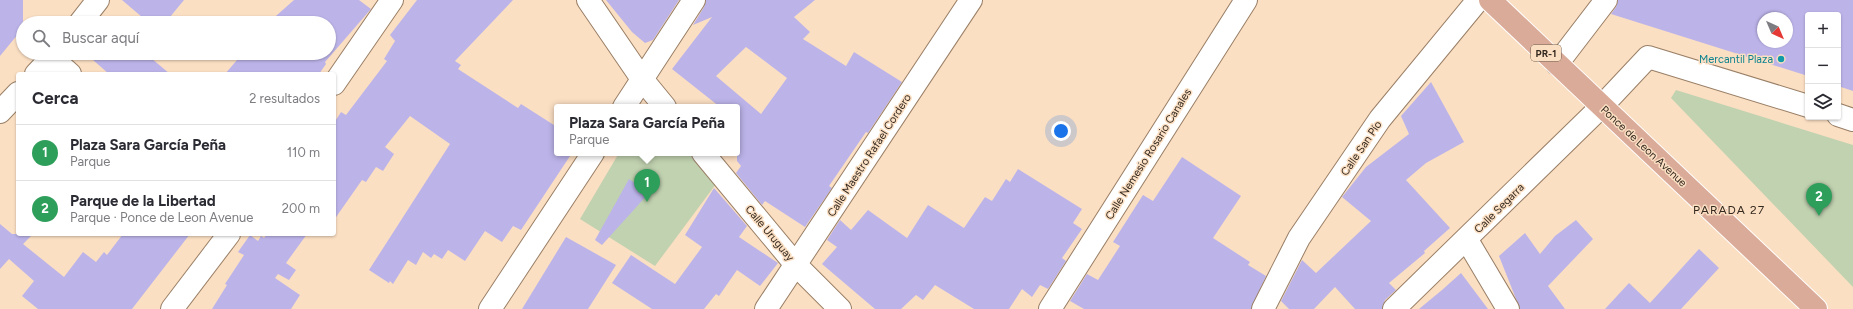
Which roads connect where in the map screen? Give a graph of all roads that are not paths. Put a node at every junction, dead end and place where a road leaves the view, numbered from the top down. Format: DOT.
graph roads {
  1 [pos="98,0"];
  2 [pos="392,0"];
  3 [pos="588,0"];
  4 [pos="694,0"];
  5 [pos="971,0"];
  6 [pos="1246,0"];
  7 [pos="1478,0"];
  8 [pos="1490,0"];
  9 [pos="1606,0"];
  10 [pos="85,16"];
  11 [pos="49,60"];
  12 [pos="58,60"];
  13 [pos="1557,64"];
  14 [pos="38,72"];
  15 [pos="68,72"];
  16 [pos="642,79"];
  17 [pos="336,81"];
  18 [pos="16,95"];
  19 [pos="626,104"];
  20 [pos="663,104"];
  21 [pos="1805,105"];
  22 [pos="1602,106"];
  23 [pos="0,112"];
  24 [pos="1841,116"];
  25 [pos="1853,120"];
  26 [pos="591,156"];
  27 [pos="705,156"];
  28 [pos="227,236"];
  29 [pos="1467,240"];
  30 [pos="796,265"];
  31 [pos="172,309"];
  32 [pos="490,309"];
  33 [pos="766,309"];
  34 [pos="840,309"];
  35 [pos="1050,309"];
  36 [pos="1263,309"];
  37 [pos="1394,309"];
  38 [pos="1508,309"];
  39 [pos="1816,309"];
  1 -- 10 [label="street"];
  2 -- 17 [label="street"];
  3 -- 16 [label="street"];
  4 -- 16 [label="street"];
  5 -- 30 [label="street, Calle Maestro Rafael Cordero"];
  6 -- 35 [label="street, Calle Nemesio Rosario Canales"];
  7 -- 36 [label="street, Calle San Pío"];
  8 -- 13 [label="main road, Ponce de Leon Avenue / PR-1"];
  9 -- 13 [label="street"];
  11 -- 14 [label="street"];
  12 -- 15 [label="street"];
  13 -- 22 [label="main road, Ponce de Leon Avenue / PR-1"];
  16 -- 19 [label="street"];
  16 -- 20 [label="street"];
  18 -- 23 [label="street"];
  21 -- 22 [label="street, Calle Segarra"];
  22 -- 29 [label="street, Calle Segarra"];
  22 -- 39 [label="main road, Ponce de Leon Avenue / PR-1"];
  24 -- 25 [label="street"];
  26 -- 32 [label="street"];
  27 -- 30 [label="street, Calle Uruguay"];
  28 -- 31 [label="street"];
  29 -- 37 [label="street, Calle Segarra"];
  29 -- 38 [label="street"];
  30 -- 33 [label="street, Calle Maestro Rafael Cordero"];
  30 -- 34 [label="street, Calle Uruguay"];
}
